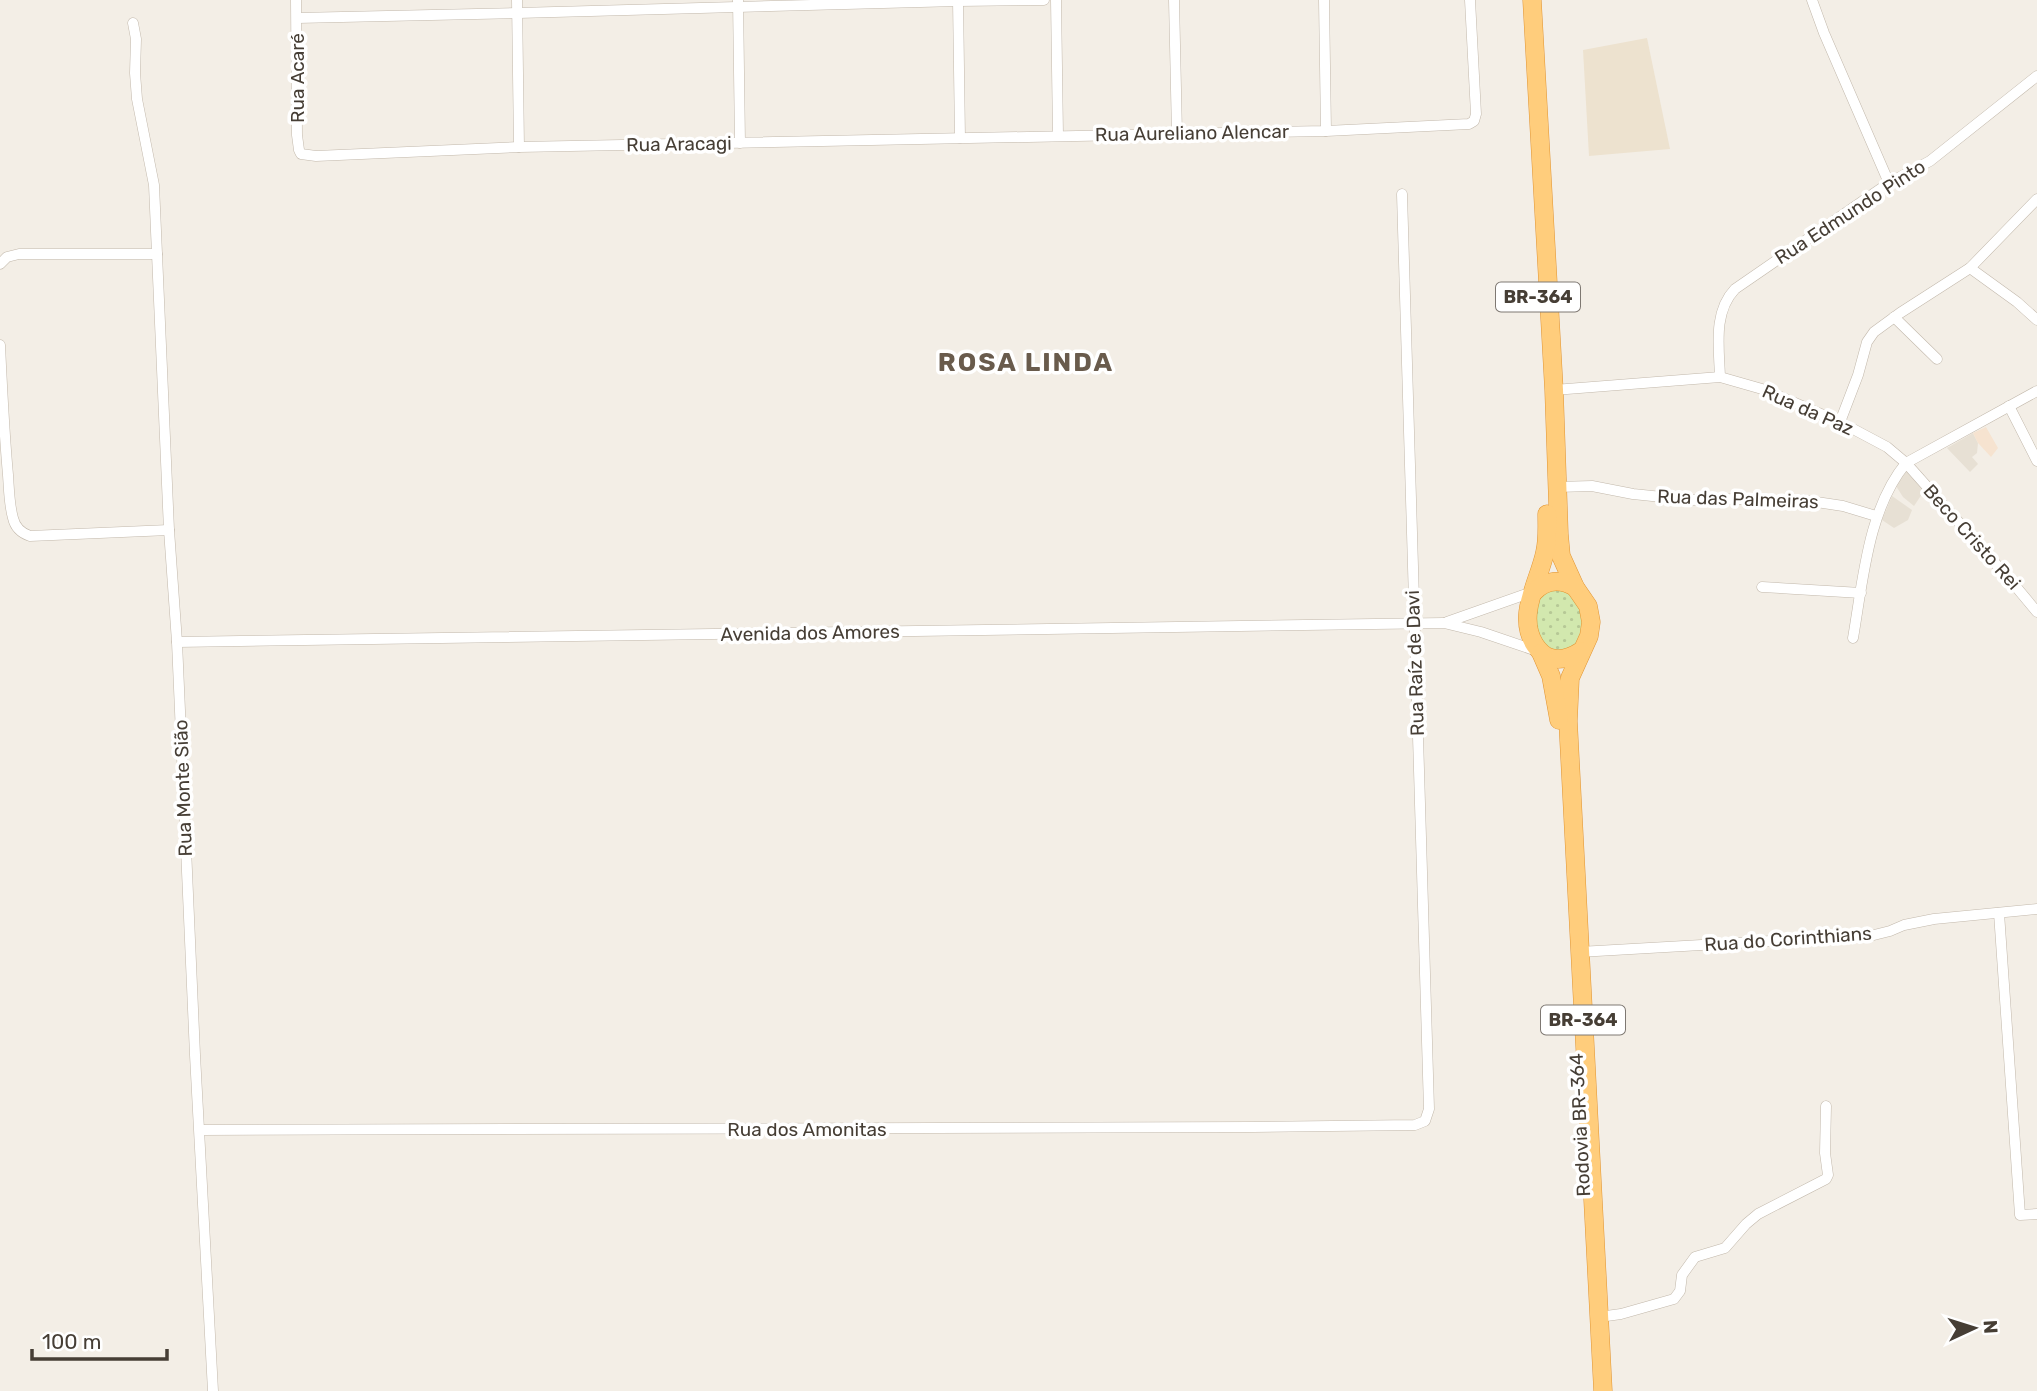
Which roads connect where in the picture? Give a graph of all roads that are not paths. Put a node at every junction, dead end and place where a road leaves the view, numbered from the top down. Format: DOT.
graph roads {
  1 [pos="296,0"];
  2 [pos="517,0"];
  3 [pos="958,0"];
  4 [pos="1044,0"];
  5 [pos="1056,0"];
  6 [pos="1174,0"];
  7 [pos="1324,0"];
  8 [pos="1470,0"];
  9 [pos="1523,0"];
  10 [pos="1532,0"];
  11 [pos="1812,0"];
  12 [pos="738,4"];
  13 [pos="518,13"];
  14 [pos="297,18"];
  15 [pos="133,23"];
  16 [pos="2037,76"];
  17 [pos="1326,131"];
  18 [pos="1177,134"];
  19 [pos="1058,135"];
  20 [pos="960,138"];
  21 [pos="740,143"];
  22 [pos="519,148"];
  23 [pos="301,154"];
  24 [pos="1889,183"];
  25 [pos="1402,194"];
  26 [pos="2037,199"];
  27 [pos="157,254"];
  28 [pos="0,264"];
  29 [pos="1970,268"];
  30 [pos="1894,317"];
  31 [pos="2037,320"];
  32 [pos="0,345"];
  33 [pos="1937,359"];
  34 [pos="1720,377"];
  35 [pos="1554,390"];
  36 [pos="2037,391"];
  37 [pos="2009,406"];
  38 [pos="1840,422"];
  39 [pos="2037,461"];
  40 [pos="1906,463"];
  41 [pos="1557,487"];
  42 [pos="1876,516"];
  43 [pos="169,530"];
  44 [pos="1575,587"];
  45 [pos="1762,587"];
  46 [pos="1534,592"];
  47 [pos="1861,593"];
  48 [pos="2037,612"];
  49 [pos="1444,623"];
  50 [pos="1413,624"];
  51 [pos="1853,638"];
  52 [pos="177,642"];
  53 [pos="1581,651"];
  54 [pos="1541,653"];
  55 [pos="2037,909"];
  56 [pos="1999,913"];
  57 [pos="1579,952"];
  58 [pos="1826,1106"];
  59 [pos="1415,1125"];
  60 [pos="200,1130"];
  61 [pos="2037,1214"];
  62 [pos="1600,1317"];
  63 [pos="214,1391"];
  64 [pos="1594,1391"];
  65 [pos="1603,1391"];
  1 -- 14 [label="street, Rua Acaré"];
  2 -- 13 [label="street"];
  3 -- 4 [label="street"];
  3 -- 12 [label="street"];
  3 -- 20 [label="street"];
  5 -- 19 [label="street"];
  6 -- 18 [label="street"];
  7 -- 17 [label="street"];
  8 -- 17 [label="street, Rua Aureliano Alencar"];
  9 -- 46 [label="highway, BR-364"];
  10 -- 35 [label="highway, BR-364"];
  11 -- 24 [label="street"];
  12 -- 13 [label="street"];
  12 -- 21 [label="street"];
  13 -- 14 [label="street"];
  13 -- 22 [label="street"];
  14 -- 23 [label="street, Rua Acaré"];
  15 -- 27 [label="street, Rua Monte Sião"];
  16 -- 24 [label="street, Rua Edmundo Pinto"];
  17 -- 18 [label="street, Rua Aureliano Alencar"];
  18 -- 19 [label="street, Rua Aureliano Alencar"];
  19 -- 20 [label="street, Rua Aracagi"];
  20 -- 21 [label="street, Rua Aracagi"];
  21 -- 22 [label="street, Rua Aracagi"];
  22 -- 23 [label="street, Rua Aracagi"];
  24 -- 34 [label="street, Rua Edmundo Pinto"];
  25 -- 50 [label="street, Rua Raíz de Davi"];
  26 -- 29 [label="street"];
  27 -- 28 [label="street"];
  27 -- 43 [label="street, Rua Monte Sião"];
  29 -- 30 [label="street"];
  29 -- 31 [label="street"];
  30 -- 33 [label="street"];
  30 -- 38 [label="street"];
  32 -- 43 [label="street"];
  34 -- 35 [label="street, Rua da Paz"];
  34 -- 38 [label="street, Rua da Paz"];
  35 -- 41 [label="highway, BR-364"];
  36 -- 37 [label="street"];
  37 -- 39 [label="street"];
  37 -- 40 [label="street"];
  38 -- 40 [label="street, Rua da Paz"];
  40 -- 42 [label="street"];
  40 -- 48 [label="street, Beco Cristo Rei"];
  41 -- 42 [label="street, Rua das Palmeiras"];
  41 -- 44 [label="highway, BR-364"];
  42 -- 47 [label="street"];
  43 -- 52 [label="street, Rua Monte Sião"];
  44 -- 46 [label="highway"];
  44 -- 53 [label="highway, BR-364"];
  45 -- 47 [label="street"];
  46 -- 49 [label="street, Avenida dos Amores"];
  46 -- 54 [label="highway, BR-364"];
  47 -- 51 [label="street"];
  49 -- 50 [label="street, Avenida dos Amores"];
  49 -- 54 [label="street, Avenida dos Amores"];
  50 -- 52 [label="street, Avenida dos Amores"];
  50 -- 59 [label="street, Rua Raíz de Davi"];
  52 -- 60 [label="street, Rua Monte Sião"];
  53 -- 54 [label="highway"];
  53 -- 57 [label="highway, BR-364"];
  54 -- 64 [label="highway, Rodovia BR-364 / BR-364"];
  55 -- 56 [label="street, Rua do Corinthians"];
  56 -- 57 [label="street, Rua do Corinthians"];
  56 -- 61 [label="street"];
  57 -- 62 [label="highway, BR-364"];
  58 -- 62 [label="street"];
  59 -- 60 [label="street, Rua dos Amonitas"];
  60 -- 63 [label="street, Rua Monte Sião"];
  62 -- 65 [label="highway, BR-364"];
}
